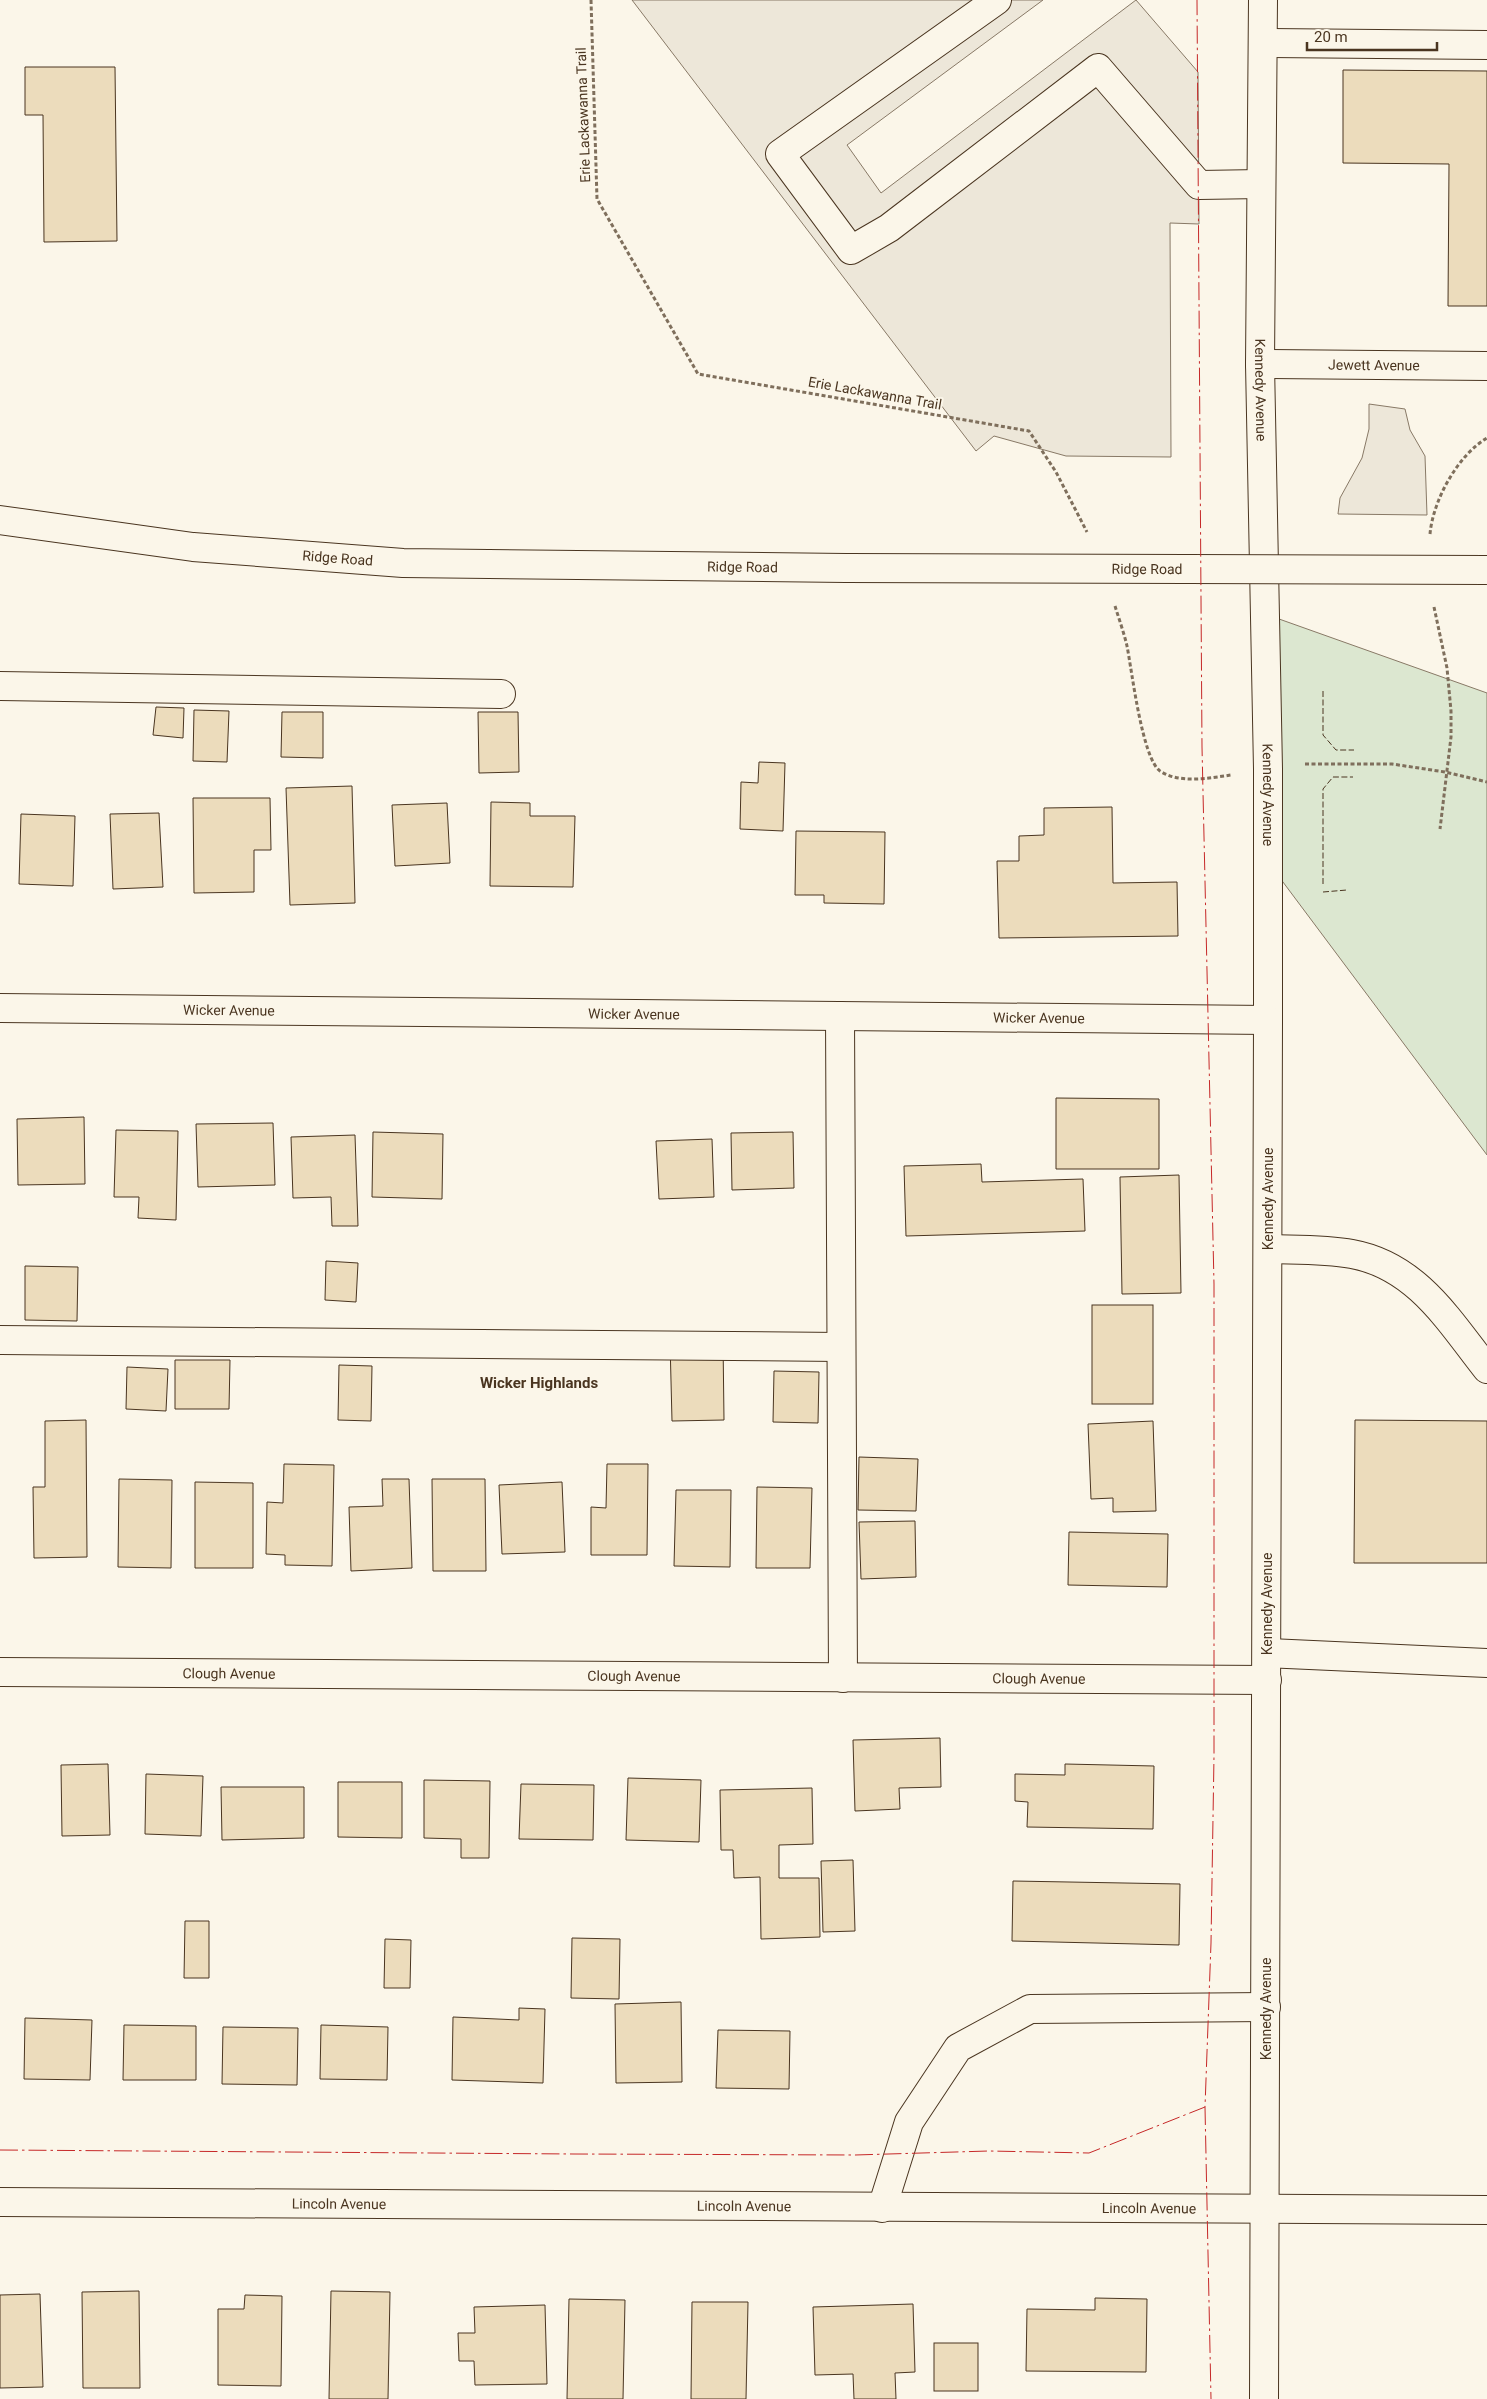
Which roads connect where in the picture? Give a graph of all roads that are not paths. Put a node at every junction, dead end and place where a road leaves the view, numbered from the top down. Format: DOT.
graph roads {
  1 [pos="997,0"];
  2 [pos="1263,0"];
  3 [pos="1263,43"];
  4 [pos="1487,44"];
  5 [pos="1261,184"];
  6 [pos="1260,364"];
  7 [pos="1487,366"];
  8 [pos="0,520"];
  9 [pos="1487,570"];
  10 [pos="0,686"];
  11 [pos="501,694"];
  12 [pos="0,1008"];
  13 [pos="840,1016"];
  14 [pos="1268,1020"];
  15 [pos="1268,1249"];
  16 [pos="0,1340"];
  17 [pos="841,1347"];
  18 [pos="1487,1369"];
  19 [pos="1267,1653"];
  20 [pos="1487,1663"];
  21 [pos="0,1672"];
  22 [pos="843,1678"];
  23 [pos="1267,1680"];
  24 [pos="1266,2007"];
  25 [pos="0,2202"];
  26 [pos="882,2208"];
  27 [pos="1265,2210"];
  28 [pos="1487,2210"];
  29 [pos="1264,2399"];
  1 -- 5 [label="street"];
  2 -- 3 [label="street, Kennedy Avenue"];
  3 -- 4 [label="street"];
  3 -- 5 [label="street, Kennedy Avenue"];
  5 -- 6 [label="street, Kennedy Avenue"];
  6 -- 7 [label="street, Jewett Avenue"];
  6 -- 14 [label="street, Kennedy Avenue"];
  8 -- 9 [label="street, Ridge Road, bridge"];
  10 -- 11 [label="street"];
  12 -- 13 [label="street, Wicker Avenue"];
  13 -- 14 [label="street, Wicker Avenue"];
  13 -- 17 [label="street"];
  14 -- 15 [label="street, Kennedy Avenue"];
  15 -- 18 [label="street"];
  15 -- 19 [label="street, Kennedy Avenue"];
  16 -- 17 [label="street"];
  17 -- 22 [label="street"];
  19 -- 20 [label="street"];
  19 -- 23 [label="street, Kennedy Avenue"];
  21 -- 22 [label="street, Clough Avenue"];
  22 -- 23 [label="street, Clough Avenue"];
  23 -- 24 [label="street, Kennedy Avenue"];
  24 -- 26 [label="street"];
  24 -- 27 [label="street, Kennedy Avenue"];
  25 -- 26 [label="street, Lincoln Avenue"];
  26 -- 27 [label="street, Lincoln Avenue"];
  27 -- 28 [label="street, Lincoln Avenue"];
  27 -- 29 [label="street, Kennedy Avenue"];
}
